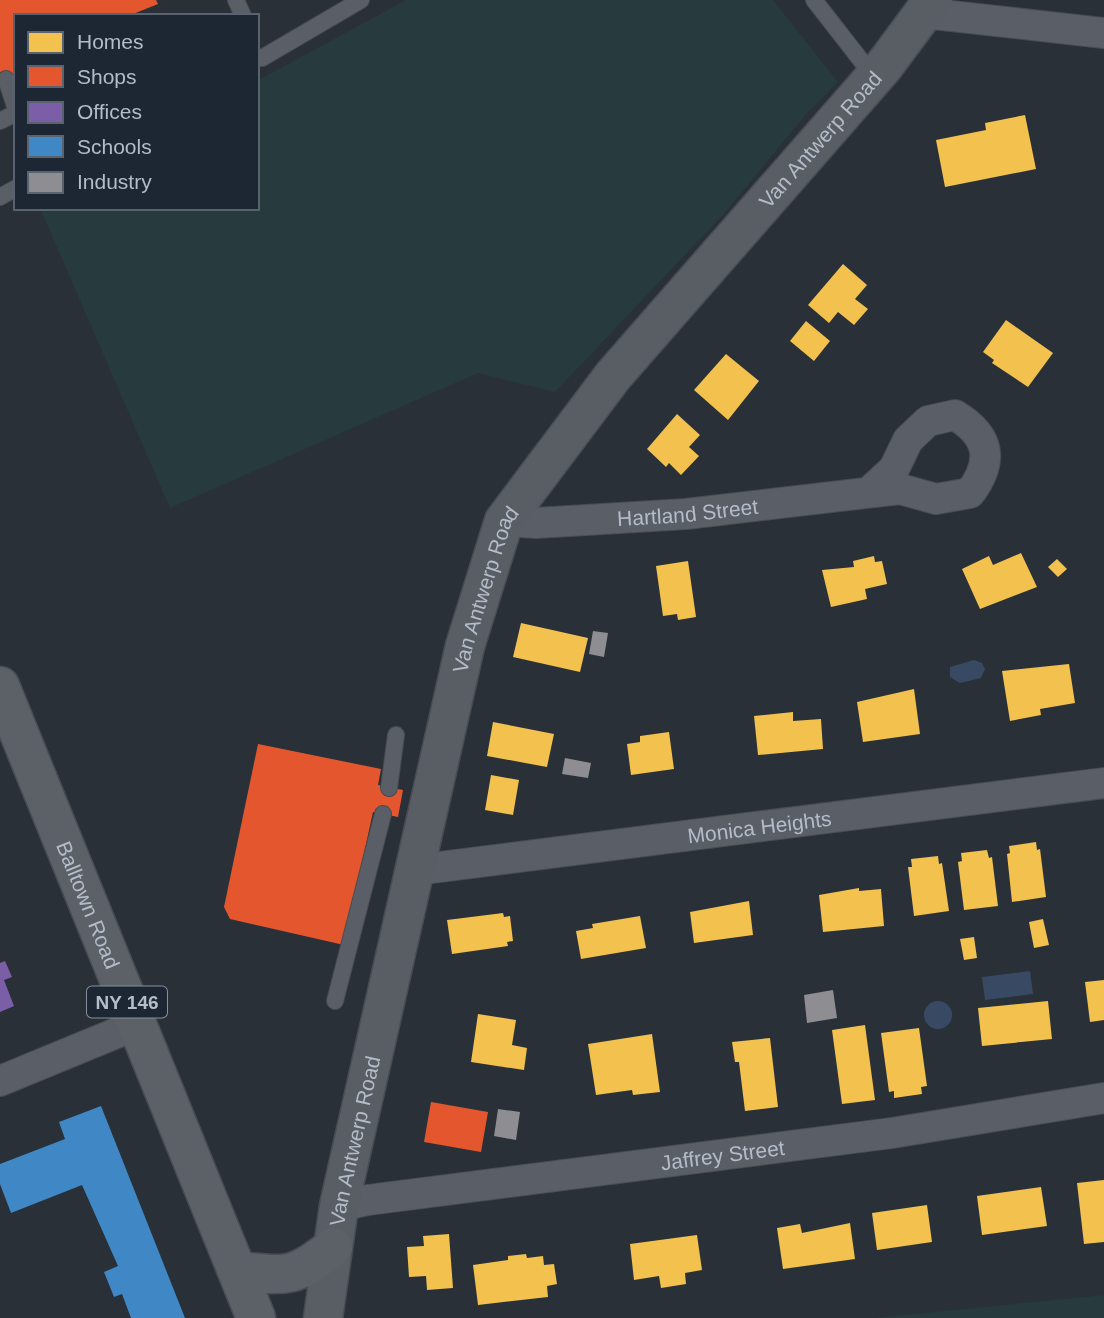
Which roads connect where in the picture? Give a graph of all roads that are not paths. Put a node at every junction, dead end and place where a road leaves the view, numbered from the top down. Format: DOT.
graph roads {
  1 [pos="361,0"];
  2 [pos="814,0"];
  3 [pos="929,7"];
  4 [pos="1104,33"];
  5 [pos="259,55"];
  6 [pos="874,77"];
  7 [pos="6,79"];
  8 [pos="14,105"];
  9 [pos="869,492"];
  10 [pos="504,521"];
  11 [pos="0,686"];
  12 [pos="396,735"];
  13 [pos="1104,783"];
  14 [pos="389,788"];
  15 [pos="383,814"];
  16 [pos="416,870"];
  17 [pos="335,1001"];
  18 [pos="136,1025"];
  19 [pos="0,1081"];
  20 [pos="1104,1098"];
  21 [pos="339,1206"];
  22 [pos="333,1247"];
  23 [pos="238,1271"];
  24 [pos="257,1318"];
  25 [pos="323,1318"];
  1 -- 5 [label="lane"];
  2 -- 6 [label="lane"];
  3 -- 4 [label="street"];
  3 -- 6 [label="street, Van Antwerp Road"];
  6 -- 10 [label="street, Van Antwerp Road"];
  7 -- 8 [label="lane"];
  9 -- 10 [label="street, Hartland Street"];
  10 -- 16 [label="street, Van Antwerp Road"];
  11 -- 18 [label="main road, Balltown Road / NY 146"];
  12 -- 14 [label="lane"];
  13 -- 16 [label="street, Monica Heights"];
  15 -- 17 [label="lane"];
  16 -- 21 [label="street, Van Antwerp Road"];
  18 -- 19 [label="street"];
  18 -- 23 [label="main road, Balltown Road / NY 146"];
  20 -- 21 [label="street, Jaffrey Street"];
  21 -- 22 [label="street, Van Antwerp Road"];
  22 -- 23 [label="main road"];
  22 -- 25 [label="street, Van Antwerp Road"];
  23 -- 24 [label="main road, Balltown Road / NY 146"];
}
